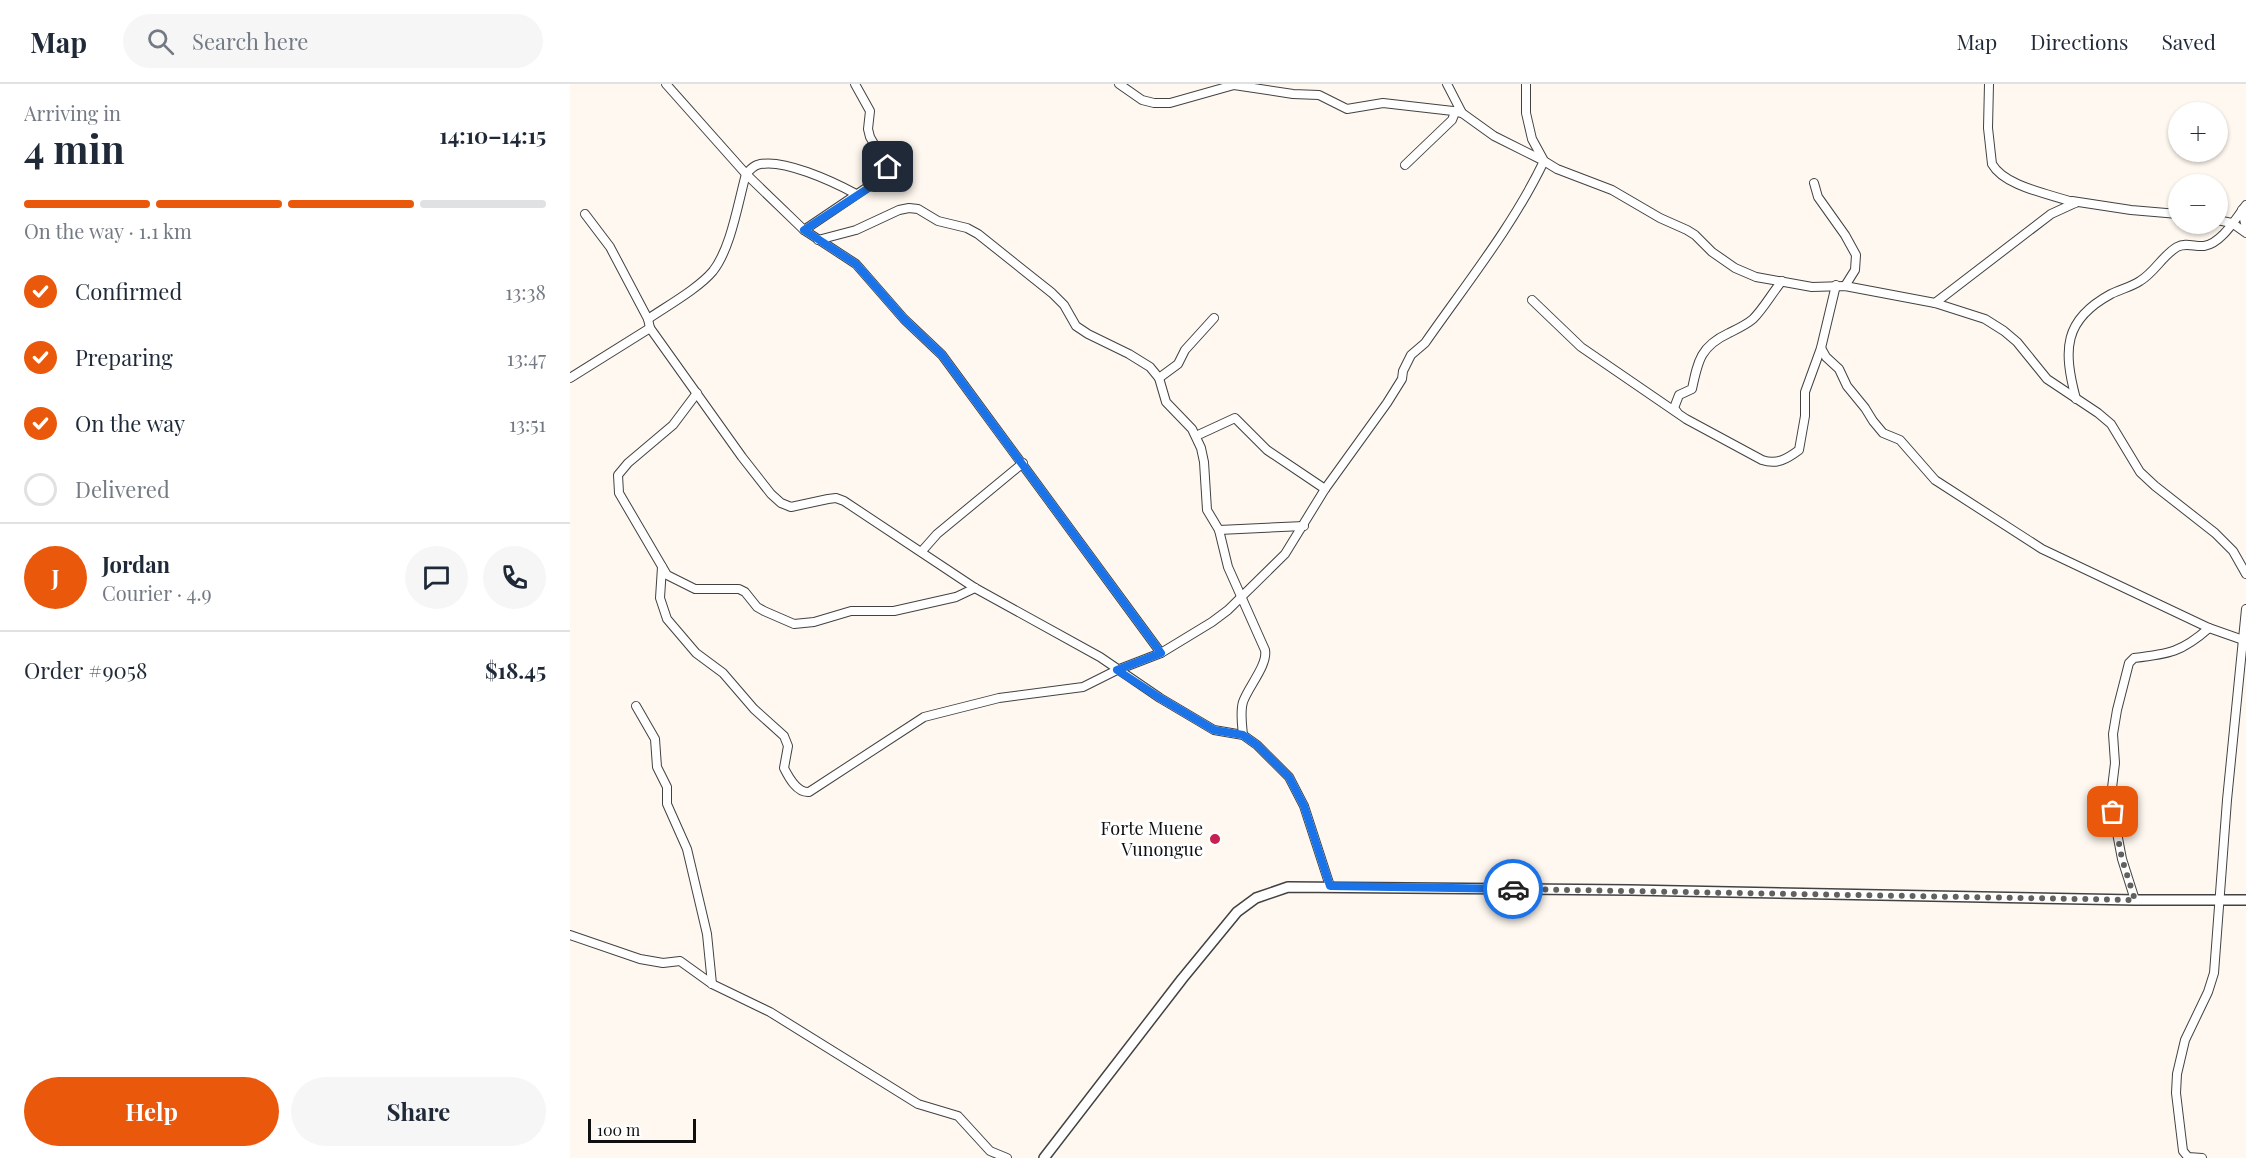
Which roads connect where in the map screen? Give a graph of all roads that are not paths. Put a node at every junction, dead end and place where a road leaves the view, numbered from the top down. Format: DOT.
graph roads {
  1 [pos="666,84"];
  2 [pos="855,84"];
  3 [pos="1119,84"];
  4 [pos="1447,84"];
  5 [pos="1526,84"];
  6 [pos="1989,84"];
  7 [pos="1452,111"];
  8 [pos="1462,113"];
  9 [pos="1544,161"];
  10 [pos="1405,165"];
  11 [pos="746,174"];
  12 [pos="1814,183"];
  13 [pos="856,194"];
  14 [pos="2075,203"];
  15 [pos="2244,207"];
  16 [pos="2168,213"];
  17 [pos="585,214"];
  18 [pos="2228,222"];
  19 [pos="2232,223"];
  20 [pos="2246,228"];
  21 [pos="804,230"];
  22 [pos="2246,233"];
  23 [pos="818,240"];
  24 [pos="1782,281"];
  25 [pos="1836,285"];
  26 [pos="1845,286"];
  27 [pos="1532,300"];
  28 [pos="1935,303"];
  29 [pos="1214,318"];
  30 [pos="648,319"];
  31 [pos="650,328"];
  32 [pos="1821,348"];
  33 [pos="570,378"];
  34 [pos="1159,378"];
  35 [pos="697,393"];
  36 [pos="2076,399"];
  37 [pos="1677,412"];
  38 [pos="1196,436"];
  39 [pos="1023,463"];
  40 [pos="1325,489"];
  41 [pos="1304,526"];
  42 [pos="1219,530"];
  43 [pos="922,551"];
  44 [pos="662,567"];
  45 [pos="2246,574"];
  46 [pos="975,588"];
  47 [pos="1241,597"];
  48 [pos="2246,609"];
  49 [pos="2209,628"];
  50 [pos="2244,641"];
  51 [pos="1161,653"];
  52 [pos="1117,670"];
  53 [pos="636,706"];
  54 [pos="1243,735"];
  55 [pos="1330,886"];
  56 [pos="2135,900"];
  57 [pos="2221,900"];
  58 [pos="2246,900"];
  59 [pos="570,935"];
  60 [pos="712,984"];
  61 [pos="1007,1158"];
  62 [pos="1044,1158"];
  63 [pos="2202,1158"];
  1 -- 11 [label="street"];
  2 -- 13 [label="street"];
  3 -- 7 [label="street"];
  4 -- 8 [label="street"];
  5 -- 9 [label="street"];
  6 -- 14 [label="street"];
  7 -- 8 [label="street"];
  7 -- 10 [label="street"];
  8 -- 9 [label="street"];
  9 -- 24 [label="street"];
  9 -- 40 [label="street"];
  11 -- 13 [label="street"];
  11 -- 21 [label="street"];
  11 -- 30 [label="street"];
  12 -- 26 [label="street"];
  13 -- 21 [label="street"];
  14 -- 16 [label="street"];
  14 -- 28 [label="street"];
  15 -- 19 [label="street"];
  15 -- 20 [label="street"];
  17 -- 30 [label="street"];
  18 -- 19 [label="street"];
  19 -- 22 [label="street"];
  19 -- 36 [label="street"];
  21 -- 23 [label="street"];
  23 -- 34 [label="street"];
  23 -- 39 [label="street"];
  24 -- 25 [label="street"];
  24 -- 37 [label="street"];
  25 -- 26 [label="street"];
  25 -- 32 [label="street"];
  26 -- 28 [label="street"];
  27 -- 37 [label="street"];
  28 -- 36 [label="street"];
  29 -- 34 [label="street"];
  30 -- 31 [label="street"];
  31 -- 33 [label="street"];
  31 -- 35 [label="street"];
  32 -- 37 [label="street"];
  32 -- 49 [label="street"];
  34 -- 38 [label="street"];
  35 -- 43 [label="street"];
  35 -- 44 [label="street"];
  36 -- 45 [label="street"];
  38 -- 40 [label="street"];
  38 -- 42 [label="street"];
  39 -- 43 [label="street"];
  39 -- 51 [label="street"];
  40 -- 41 [label="street"];
  41 -- 42 [label="street"];
  41 -- 47 [label="street"];
  42 -- 47 [label="street"];
  43 -- 46 [label="street"];
  44 -- 46 [label="street"];
  44 -- 52 [label="street"];
  46 -- 52 [label="street"];
  47 -- 51 [label="street"];
  47 -- 54 [label="street"];
  48 -- 50 [label="street"];
  49 -- 50 [label="street"];
  49 -- 56 [label="street"];
  50 -- 57 [label="street"];
  51 -- 52 [label="street"];
  52 -- 54 [label="street"];
  53 -- 60 [label="street"];
  54 -- 55 [label="street"];
  55 -- 56 [label="street"];
  55 -- 62 [label="street"];
  56 -- 57 [label="street"];
  57 -- 58 [label="street"];
  57 -- 63 [label="street"];
  59 -- 60 [label="street"];
  60 -- 61 [label="street"];
}
